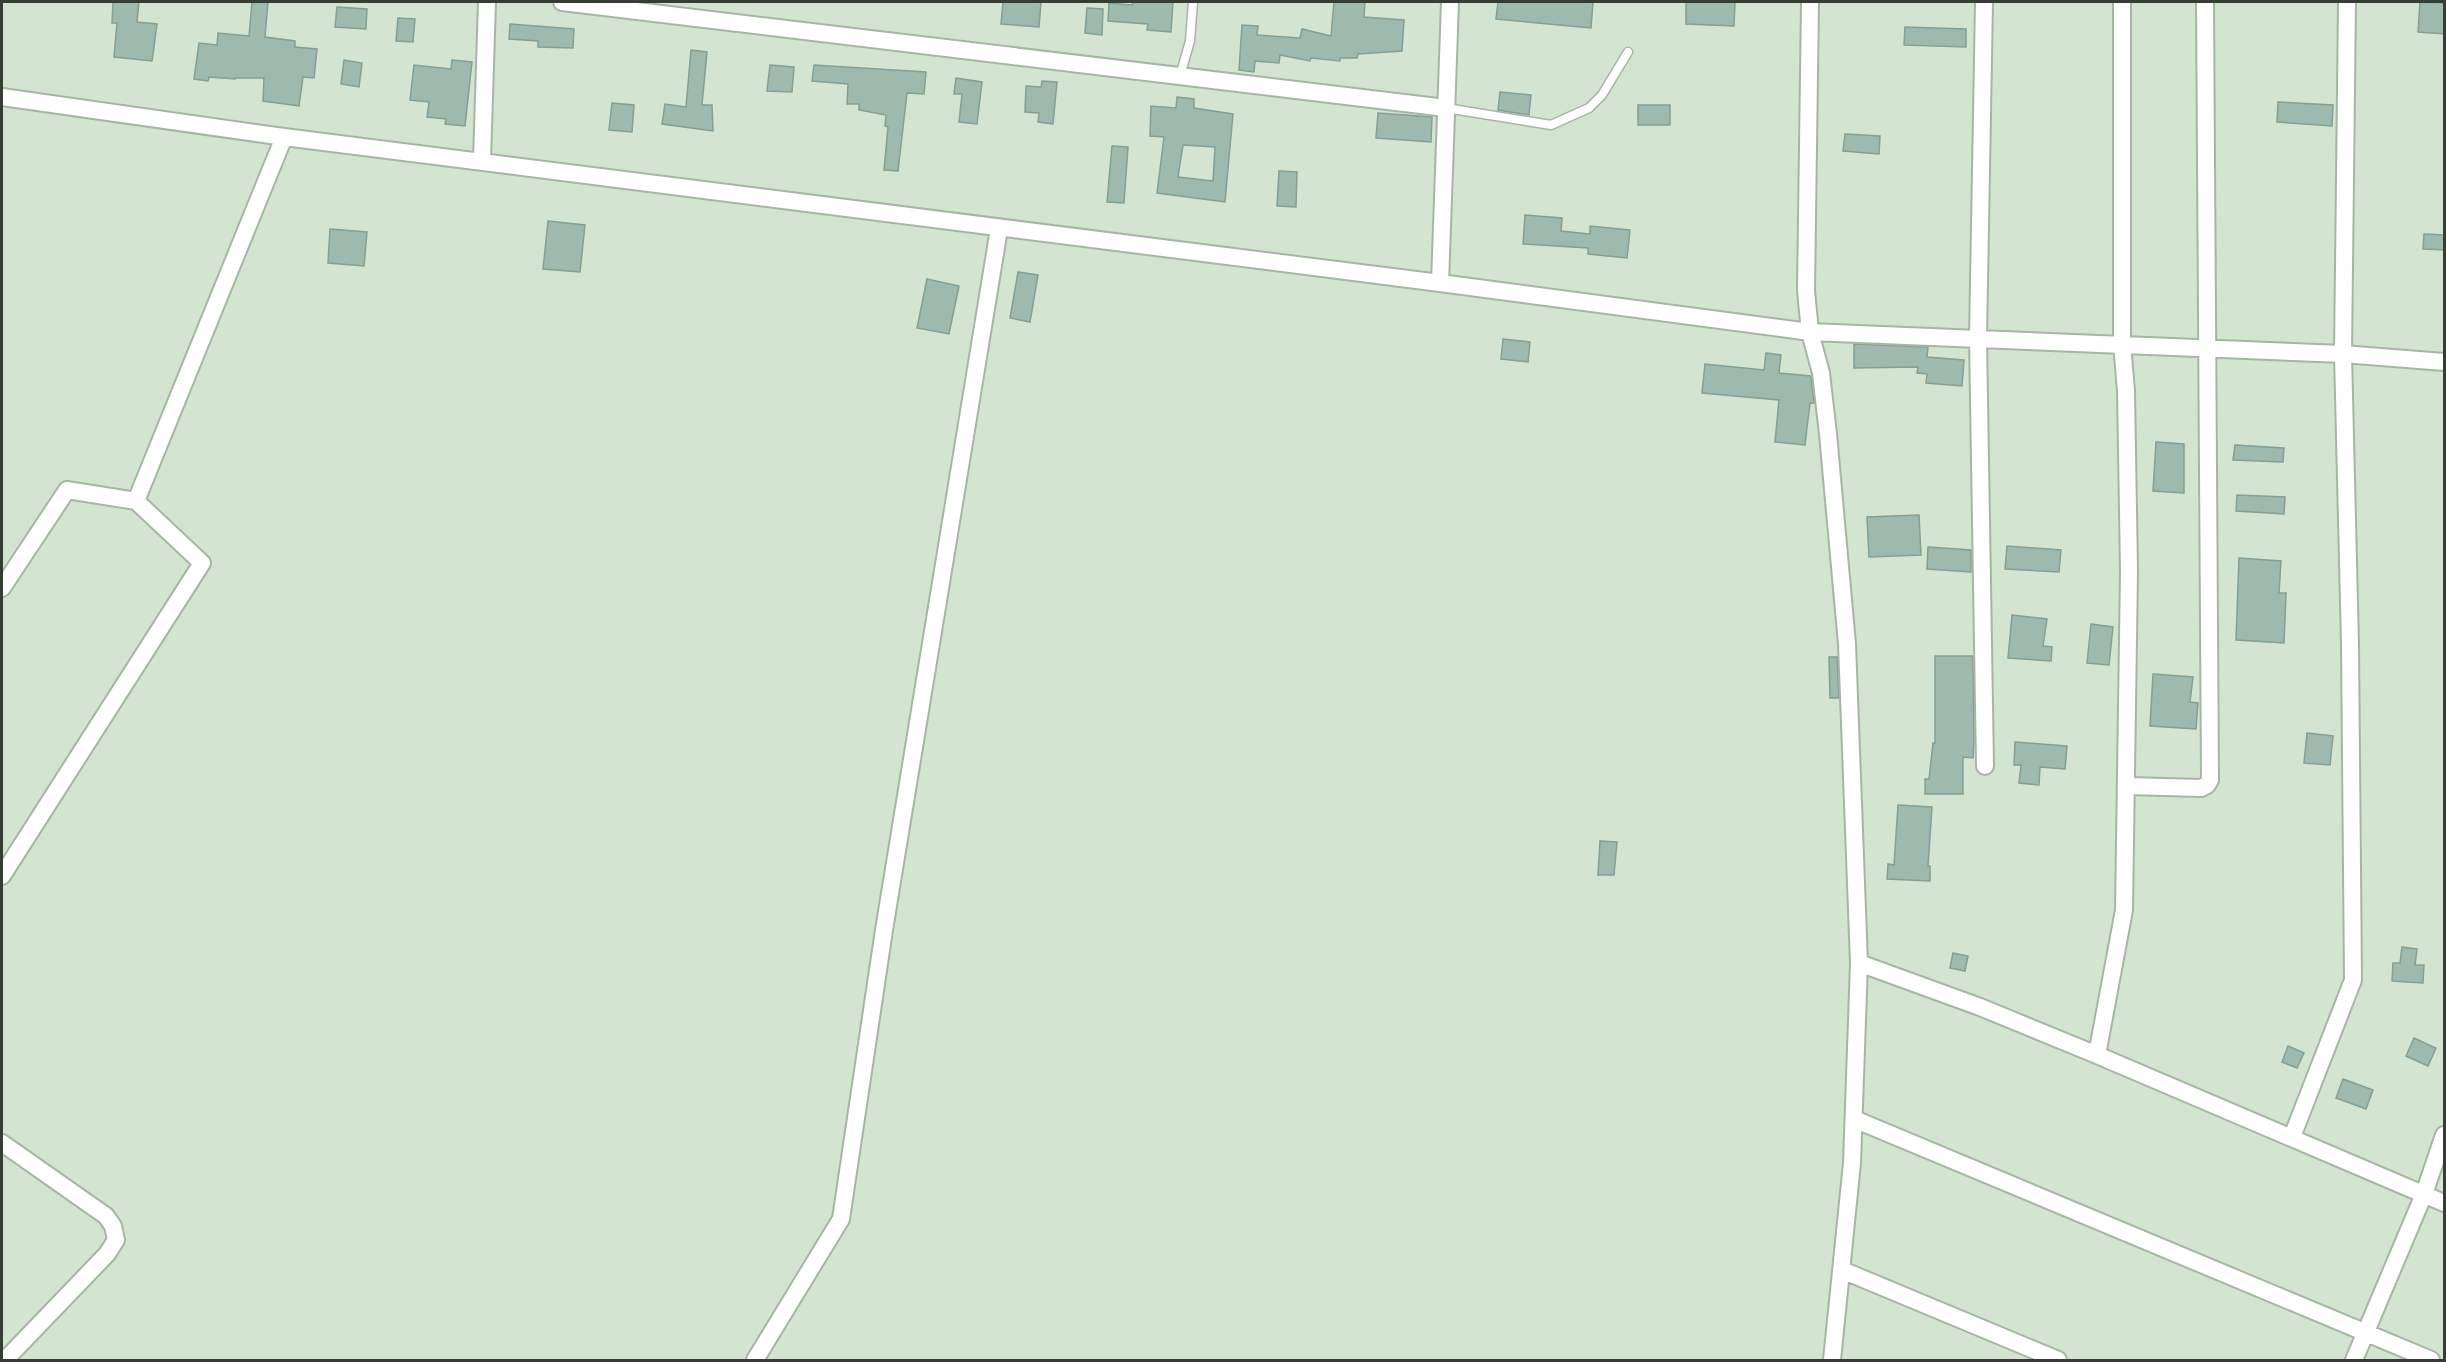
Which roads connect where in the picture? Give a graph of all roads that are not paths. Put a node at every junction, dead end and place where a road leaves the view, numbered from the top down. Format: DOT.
graph roads {
  1 [pos="487,2"];
  2 [pos="562,2"];
  3 [pos="1193,2"];
  4 [pos="1450,2"];
  5 [pos="1810,2"];
  6 [pos="1984,2"];
  7 [pos="2122,2"];
  8 [pos="2205,2"];
  9 [pos="2347,2"];
  10 [pos="1628,52"];
  11 [pos="1180,75"];
  12 [pos="2,97"];
  13 [pos="1446,108"];
  14 [pos="284,137"];
  15 [pos="482,160"];
  16 [pos="999,229"];
  17 [pos="1440,282"];
  18 [pos="1810,332"];
  19 [pos="1978,338"];
  20 [pos="2122,344"];
  21 [pos="2206,348"];
  22 [pos="2343,354"];
  23 [pos="2445,362"];
  24 [pos="136,501"];
  25 [pos="2,588"];
  26 [pos="1985,766"];
  27 [pos="2127,786"];
  28 [pos="2,876"];
  29 [pos="1859,963"];
  30 [pos="2097,1055"];
  31 [pos="1854,1119"];
  32 [pos="2445,1135"];
  33 [pos="2292,1137"];
  34 [pos="3,1147"];
  35 [pos="2424,1194"];
  36 [pos="2445,1203"];
  37 [pos="1842,1270"];
  38 [pos="2367,1332"];
  39 [pos="5,1360"];
  40 [pos="755,1360"];
  41 [pos="1832,1360"];
  42 [pos="2058,1360"];
  43 [pos="2354,1360"];
  44 [pos="2431,1360"];
  1 -- 15 [label="street"];
  2 -- 11 [label="street"];
  3 -- 11 [label="lane"];
  4 -- 13 [label="street"];
  5 -- 18 [label="street"];
  6 -- 19 [label="street"];
  7 -- 20 [label="street"];
  8 -- 21 [label="street"];
  9 -- 22 [label="street"];
  10 -- 13 [label="lane"];
  11 -- 13 [label="street"];
  12 -- 14 [label="street"];
  13 -- 17 [label="street"];
  14 -- 15 [label="street"];
  14 -- 24 [label="street"];
  15 -- 16 [label="street"];
  16 -- 17 [label="street"];
  16 -- 40 [label="street"];
  17 -- 18 [label="street"];
  18 -- 19 [label="street"];
  18 -- 29 [label="street"];
  19 -- 20 [label="street"];
  19 -- 26 [label="street"];
  20 -- 21 [label="street"];
  20 -- 27 [label="street"];
  21 -- 22 [label="street"];
  21 -- 27 [label="street"];
  22 -- 23 [label="street"];
  22 -- 33 [label="street"];
  24 -- 25 [label="street"];
  24 -- 28 [label="street"];
  27 -- 30 [label="street"];
  29 -- 30 [label="street"];
  29 -- 31 [label="street"];
  30 -- 33 [label="street"];
  31 -- 37 [label="street"];
  31 -- 38 [label="street"];
  32 -- 35 [label="street"];
  33 -- 35 [label="street"];
  34 -- 39 [label="street"];
  35 -- 36 [label="street"];
  35 -- 38 [label="street"];
  37 -- 41 [label="street"];
  37 -- 42 [label="street"];
  38 -- 43 [label="street"];
  38 -- 44 [label="street"];
}
